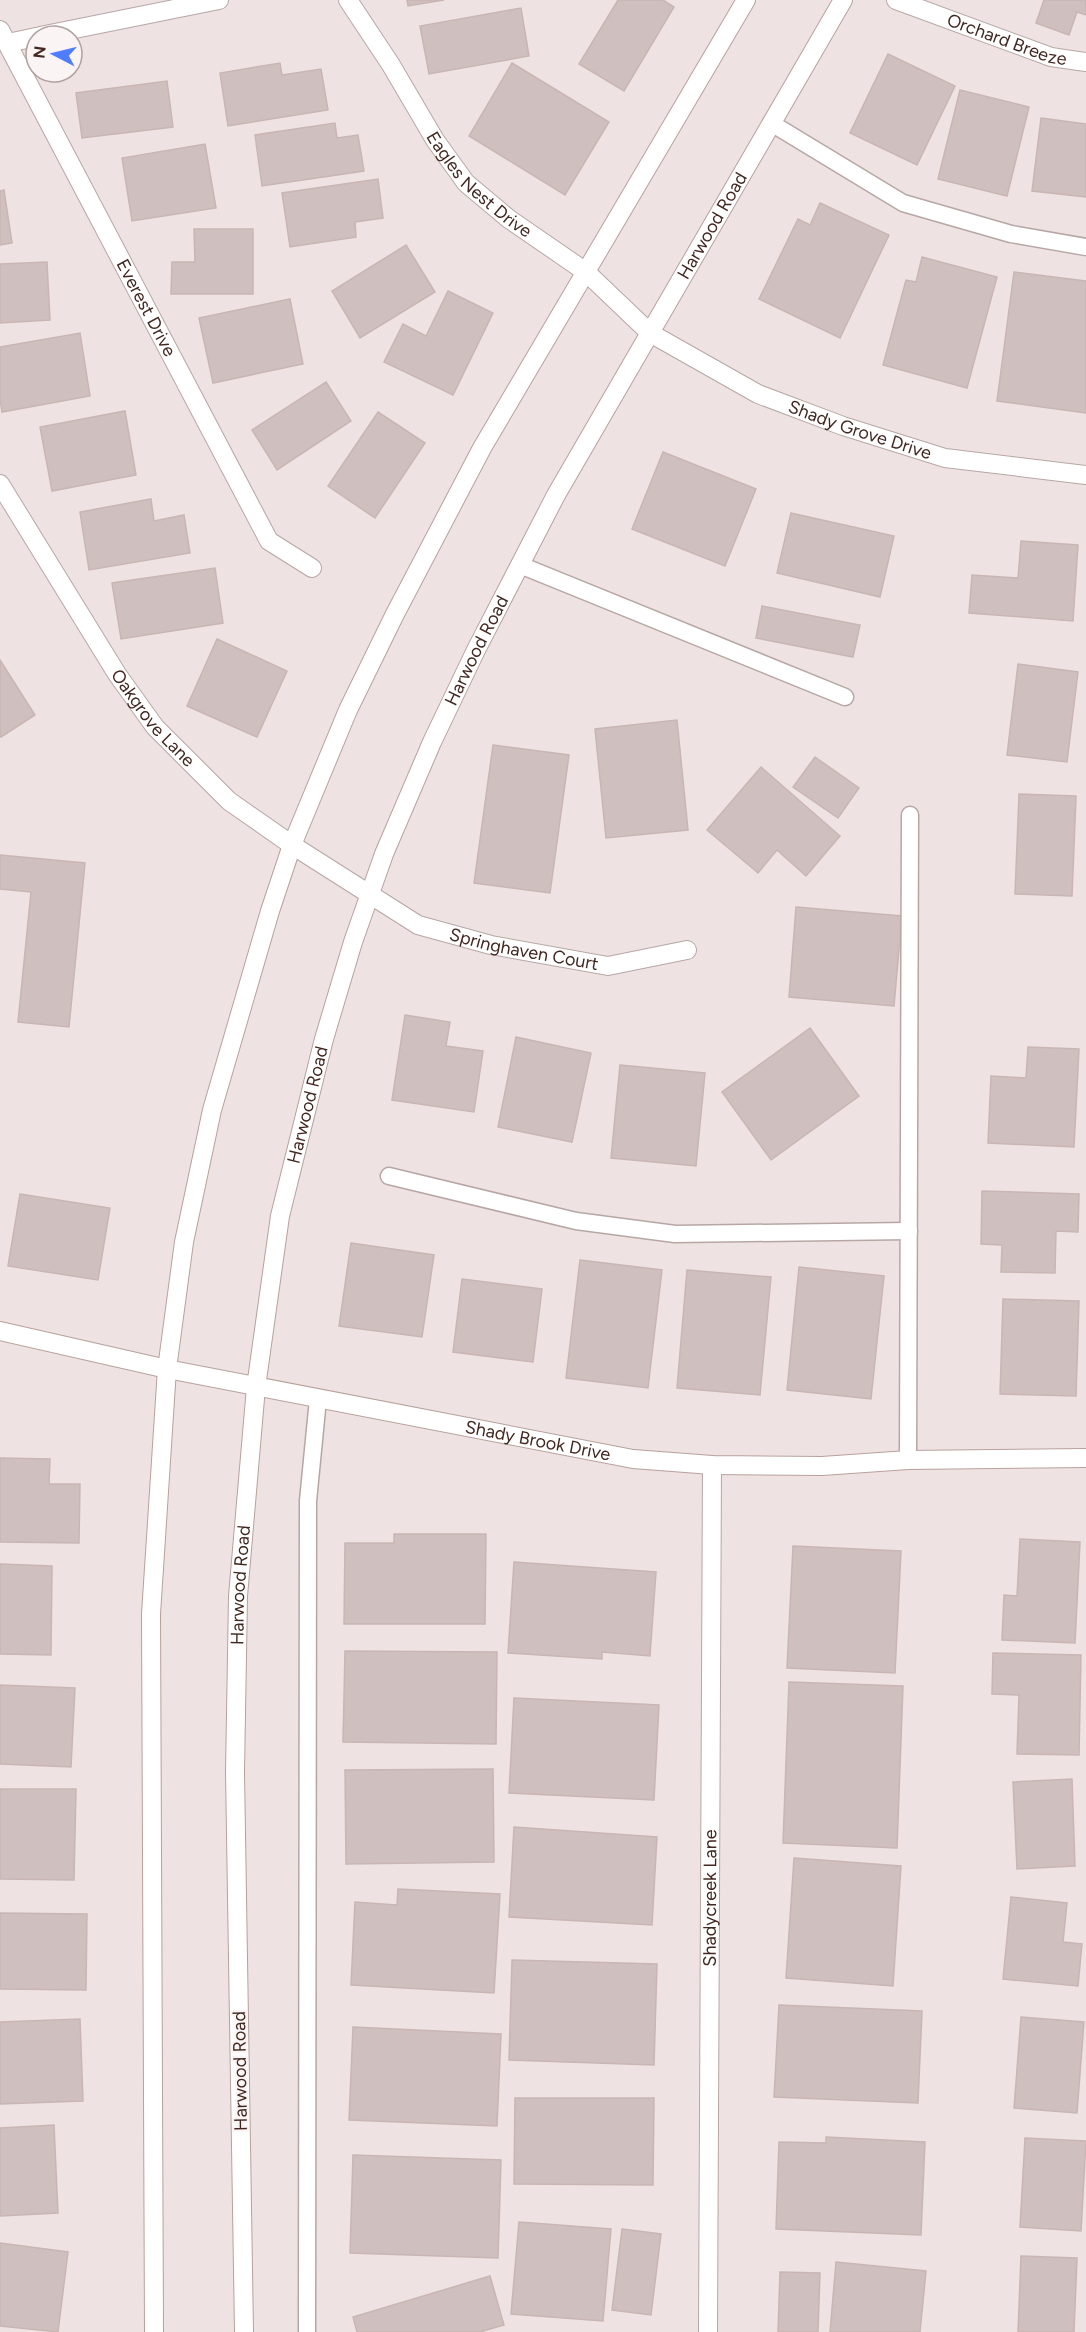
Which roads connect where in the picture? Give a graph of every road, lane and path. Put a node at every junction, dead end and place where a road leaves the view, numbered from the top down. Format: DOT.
graph roads {
  1 [pos="219,0"];
  2 [pos="348,0"];
  3 [pos="746,0"];
  4 [pos="843,0"];
  5 [pos="896,0"];
  6 [pos="84,27"];
  7 [pos="4,36"];
  8 [pos="24,37"];
  9 [pos="1086,62"];
  10 [pos="771,123"];
  11 [pos="1086,247"];
  12 [pos="585,272"];
  13 [pos="650,333"];
  14 [pos="1086,475"];
  15 [pos="0,484"];
  16 [pos="520,565"];
  17 [pos="312,568"];
  18 [pos="845,697"];
  19 [pos="910,815"];
  20 [pos="292,845"];
  21 [pos="370,894"];
  22 [pos="687,950"];
  23 [pos="389,1176"];
  24 [pos="909,1231"];
  25 [pos="0,1331"];
  26 [pos="167,1369"];
  27 [pos="256,1387"];
  28 [pos="318,1399"];
  29 [pos="1086,1458"];
  30 [pos="908,1460"];
  31 [pos="712,1465"];
  32 [pos="154,2332"];
  33 [pos="244,2332"];
  34 [pos="307,2332"];
  35 [pos="708,2332"];
  1 -- 6 [label="main road"];
  2 -- 12 [label="main road, Eagles Nest Drive"];
  3 -- 12 [label="main road"];
  4 -- 10 [label="main road, Harwood Road"];
  5 -- 9 [label="main road, Orchard Breeze"];
  7 -- 8 [label="main road"];
  7 -- 17 [label="main road, Everest Drive"];
  10 -- 11 [label="lane"];
  10 -- 13 [label="main road, Harwood Road"];
  12 -- 13 [label="main road, Eagles Nest Drive"];
  12 -- 20 [label="main road"];
  13 -- 14 [label="main road, Shady Grove Drive"];
  13 -- 16 [label="main road, Harwood Road"];
  15 -- 20 [label="main road, Oakgrove Lane"];
  16 -- 18 [label="lane"];
  16 -- 21 [label="main road, Harwood Road"];
  19 -- 24 [label="lane"];
  20 -- 21 [label="main road, Oakgrove Lane"];
  20 -- 26 [label="main road"];
  21 -- 22 [label="main road, Springhaven Court"];
  21 -- 27 [label="main road, Harwood Road"];
  23 -- 24 [label="lane"];
  24 -- 30 [label="lane"];
  25 -- 26 [label="main road, Shady Brook Drive"];
  26 -- 27 [label="main road, Shady Brook Drive"];
  26 -- 32 [label="main road"];
  27 -- 28 [label="main road, Shady Brook Drive"];
  27 -- 33 [label="main road, Harwood Road"];
  28 -- 31 [label="main road, Shady Brook Drive"];
  28 -- 34 [label="lane"];
  29 -- 30 [label="main road, Shady Brook Drive"];
  30 -- 31 [label="main road, Shady Brook Drive"];
  31 -- 35 [label="main road, Shadycreek Lane"];
}
